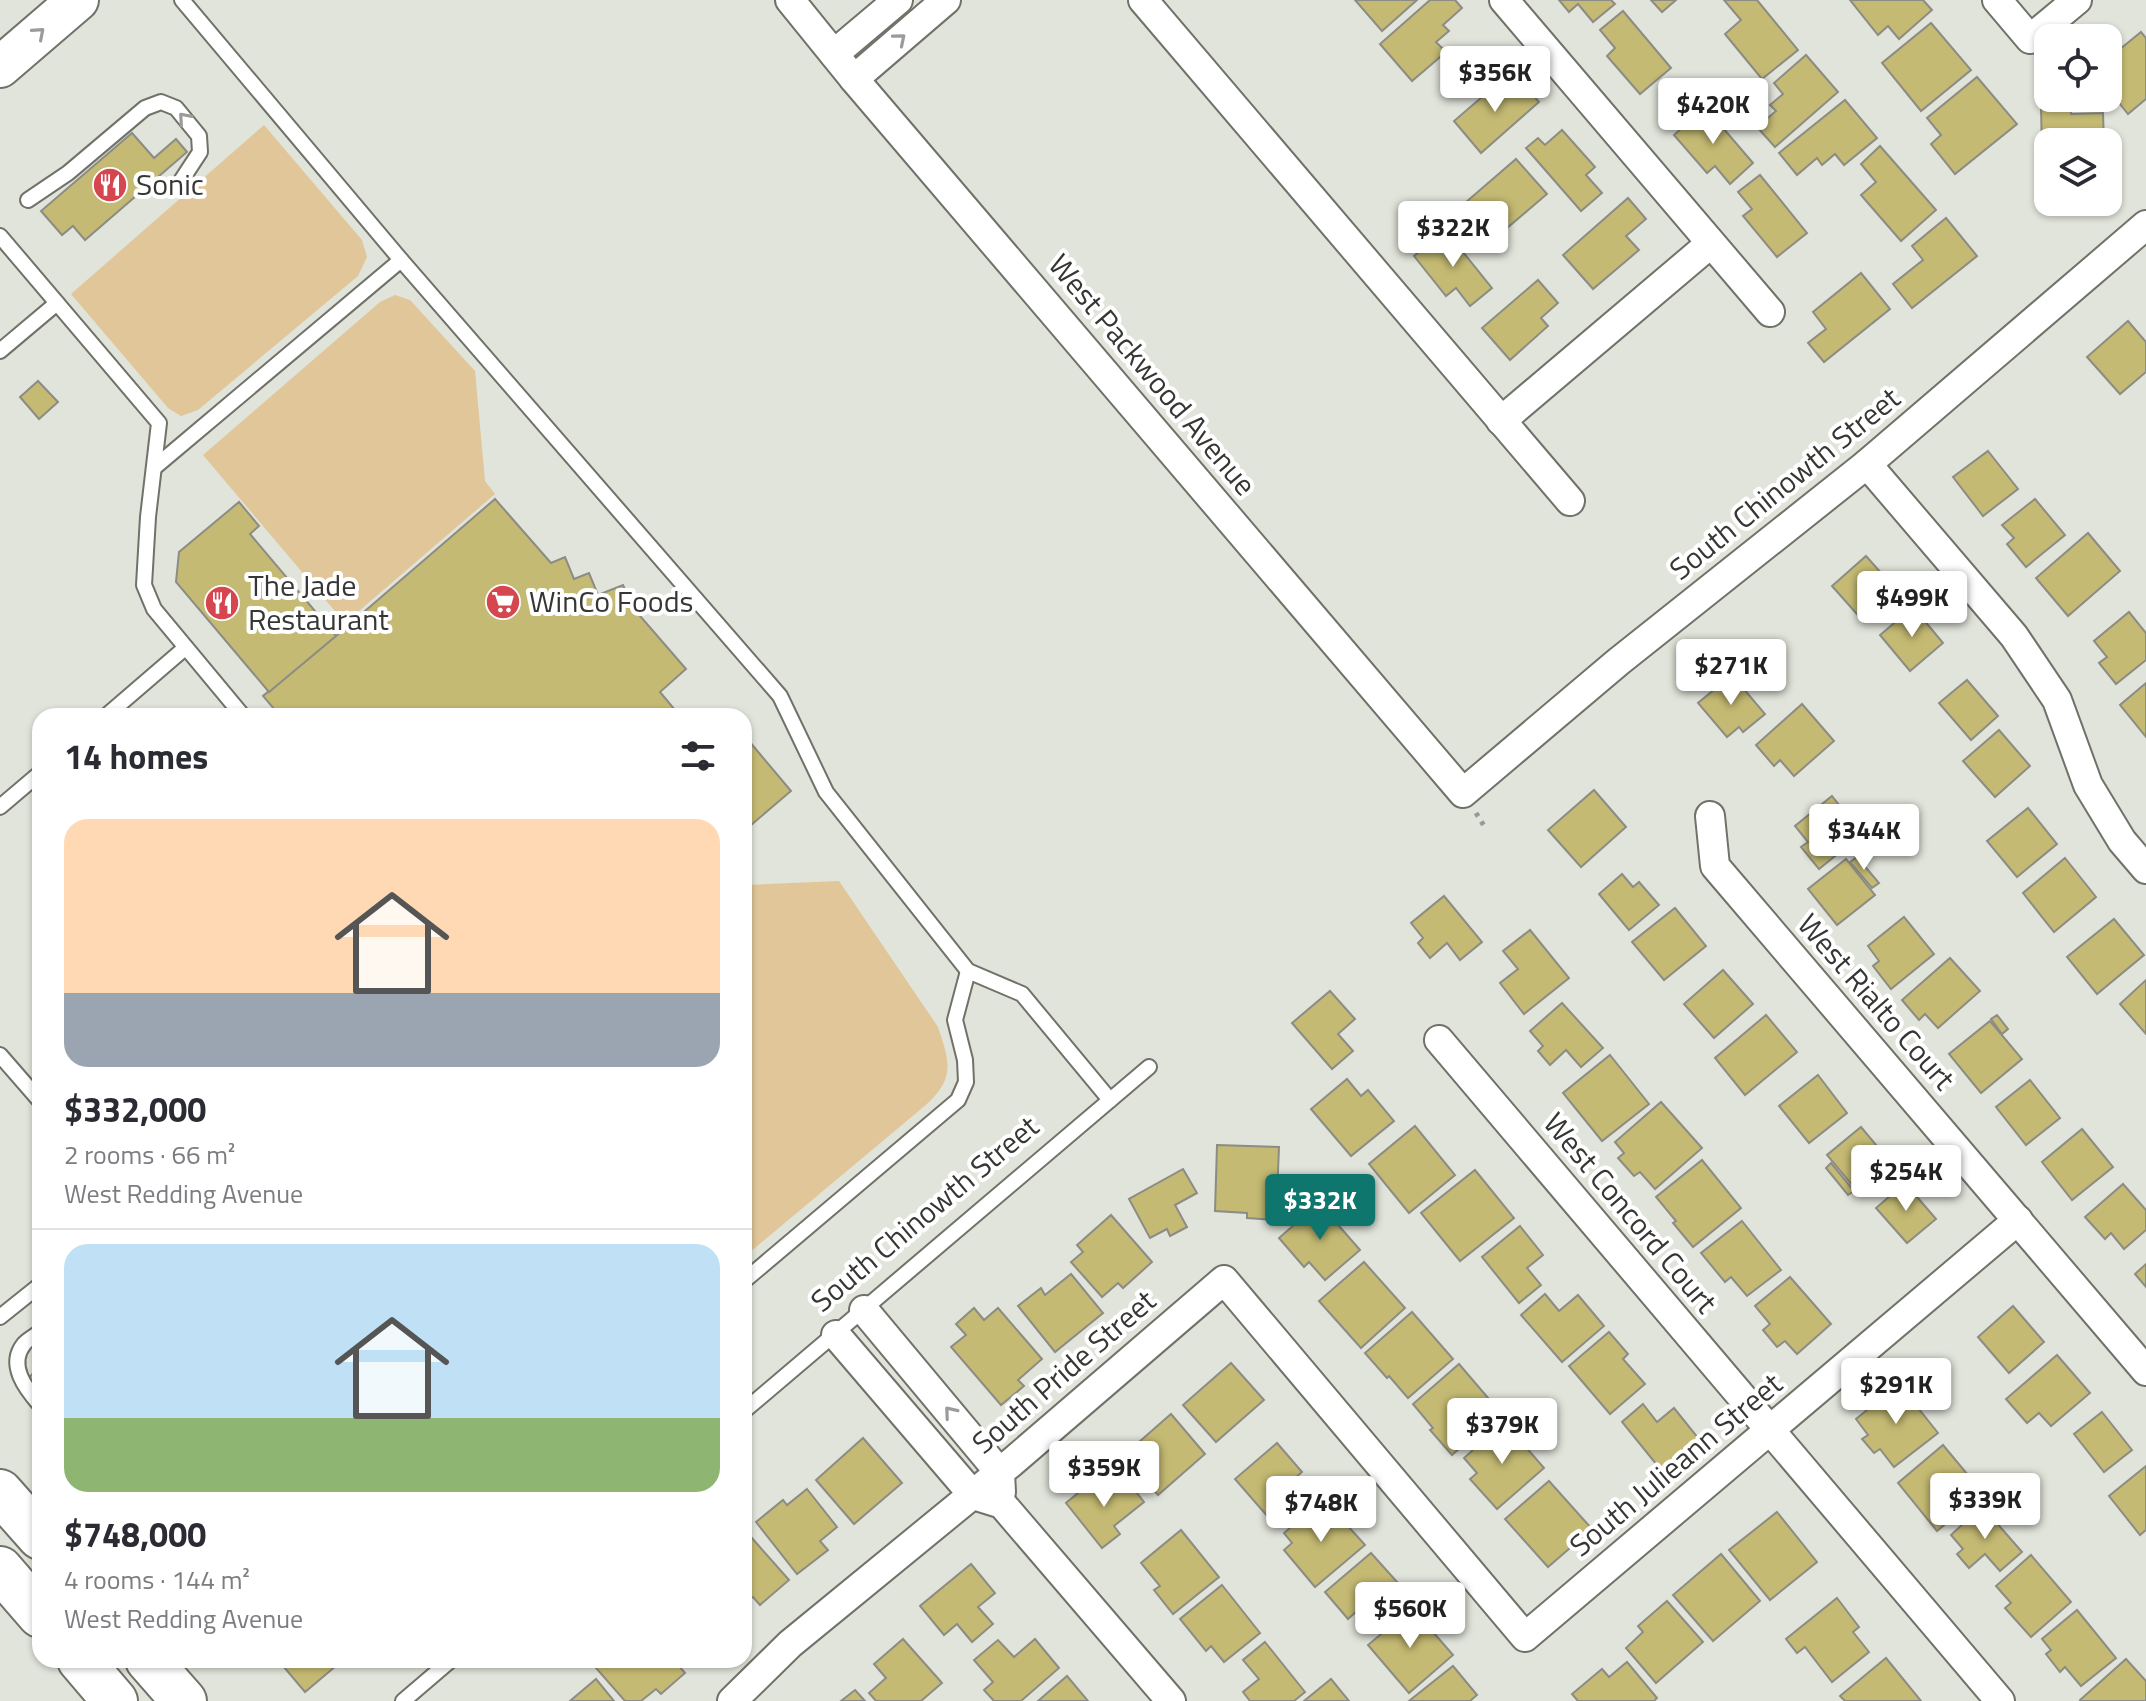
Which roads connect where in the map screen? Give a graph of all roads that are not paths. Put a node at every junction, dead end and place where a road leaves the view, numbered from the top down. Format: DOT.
graph roads {
  1 [pos="36,0"];
  2 [pos="78,0"];
  3 [pos="182,0"];
  4 [pos="790,0"];
  5 [pos="898,0"];
  6 [pos="946,0"];
  7 [pos="1143,0"];
  8 [pos="1504,0"];
  9 [pos="1997,0"];
  10 [pos="2077,0"];
  11 [pos="0,30"];
  12 [pos="834,54"];
  13 [pos="0,67"];
  14 [pos="854,79"];
  15 [pos="179,184"];
  16 [pos="28,200"];
  17 [pos="0,236"];
  18 [pos="2141,239"];
  19 [pos="1710,244"];
  20 [pos="401,260"];
  21 [pos="57,303"];
  22 [pos="1770,312"];
  23 [pos="0,351"];
  24 [pos="1501,421"];
  25 [pos="1867,464"];
  26 [pos="155,467"];
  27 [pos="1570,501"];
  28 [pos="185,648"];
  29 [pos="115,708"];
  30 [pos="236,708"];
  31 [pos="32,780"];
  32 [pos="1463,793"];
  33 [pos="0,807"];
  34 [pos="1710,816"];
  35 [pos="2146,869"];
  36 [pos="968,971"];
  37 [pos="1439,1040"];
  38 [pos="0,1055"];
  39 [pos="1149,1067"];
  40 [pos="32,1092"];
  41 [pos="1110,1100"];
  42 [pos="2018,1220"];
  43 [pos="752,1274"];
  44 [pos="32,1291"];
  45 [pos="864,1310"];
  46 [pos="0,1317"];
  47 [pos="836,1335"];
  48 [pos="32,1338"];
  49 [pos="2146,1371"];
  50 [pos="32,1393"];
  51 [pos="752,1404"];
  52 [pos="1769,1430"];
  53 [pos="990,1489"];
  54 [pos="0,1492"];
  55 [pos="32,1528"];
  56 [pos="0,1569"];
  57 [pos="32,1606"];
  58 [pos="1525,1637"];
  59 [pos="87,1668"];
  60 [pos="155,1668"];
  61 [pos="442,1668"];
  62 [pos="115,1701"];
  63 [pos="184,1701"];
  64 [pos="403,1701"];
  65 [pos="732,1701"];
  66 [pos="1171,1701"];
  67 [pos="2000,1701"];
  1 -- 11 [label="main road"];
  13 -- 2 [label="main road, one-way"];
  3 -- 20 [label="lane"];
  4 -- 12 [label="street, West Packwood Avenue"];
  5 -- 12 [label="street"];
  14 -- 6 [label="street, one-way"];
  7 -- 24 [label="street"];
  8 -- 19 [label="street"];
  9 -- 10 [label="street"];
  12 -- 14 [label="street, West Packwood Avenue"];
  14 -- 32 [label="street, West Packwood Avenue"];
  15 -- 16 [label="lane, one-way"];
  17 -- 21 [label="lane"];
  18 -- 25 [label="street, South Chinowth Street"];
  19 -- 22 [label="street"];
  19 -- 24 [label="street"];
  20 -- 26 [label="lane"];
  20 -- 36 [label="lane"];
  21 -- 23 [label="lane"];
  21 -- 26 [label="lane"];
  24 -- 27 [label="street"];
  25 -- 32 [label="street, South Chinowth Street"];
  25 -- 35 [label="street"];
  26 -- 28 [label="lane"];
  28 -- 29 [label="lane"];
  28 -- 30 [label="lane"];
  31 -- 33 [label="lane"];
  34 -- 42 [label="street, West Rialto Court"];
  36 -- 41 [label="lane"];
  36 -- 43 [label="lane"];
  37 -- 52 [label="street, West Concord Court"];
  38 -- 40 [label="lane"];
  39 -- 41 [label="lane, South Chinowth Street"];
  41 -- 45 [label="lane, South Chinowth Street"];
  42 -- 49 [label="street, West Rialto Court"];
  42 -- 52 [label="street, South Julieann Street"];
  44 -- 46 [label="lane"];
  45 -- 47 [label="lane, South Chinowth Street"];
  53 -- 45 [label="street, one-way"];
  47 -- 51 [label="lane, South Chinowth Street"];
  47 -- 53 [label="street"];
  48 -- 50 [label="lane"];
  52 -- 58 [label="street, South Julieann Street"];
  52 -- 67 [label="street, West Concord Court"];
  53 -- 58 [label="street, South Pride Street"];
  53 -- 65 [label="street, South Pride Street"];
  53 -- 66 [label="street"];
  54 -- 55 [label="main road"];
  56 -- 57 [label="main road"];
  59 -- 62 [label="main road"];
  60 -- 63 [label="main road"];
  61 -- 64 [label="lane"];
}
